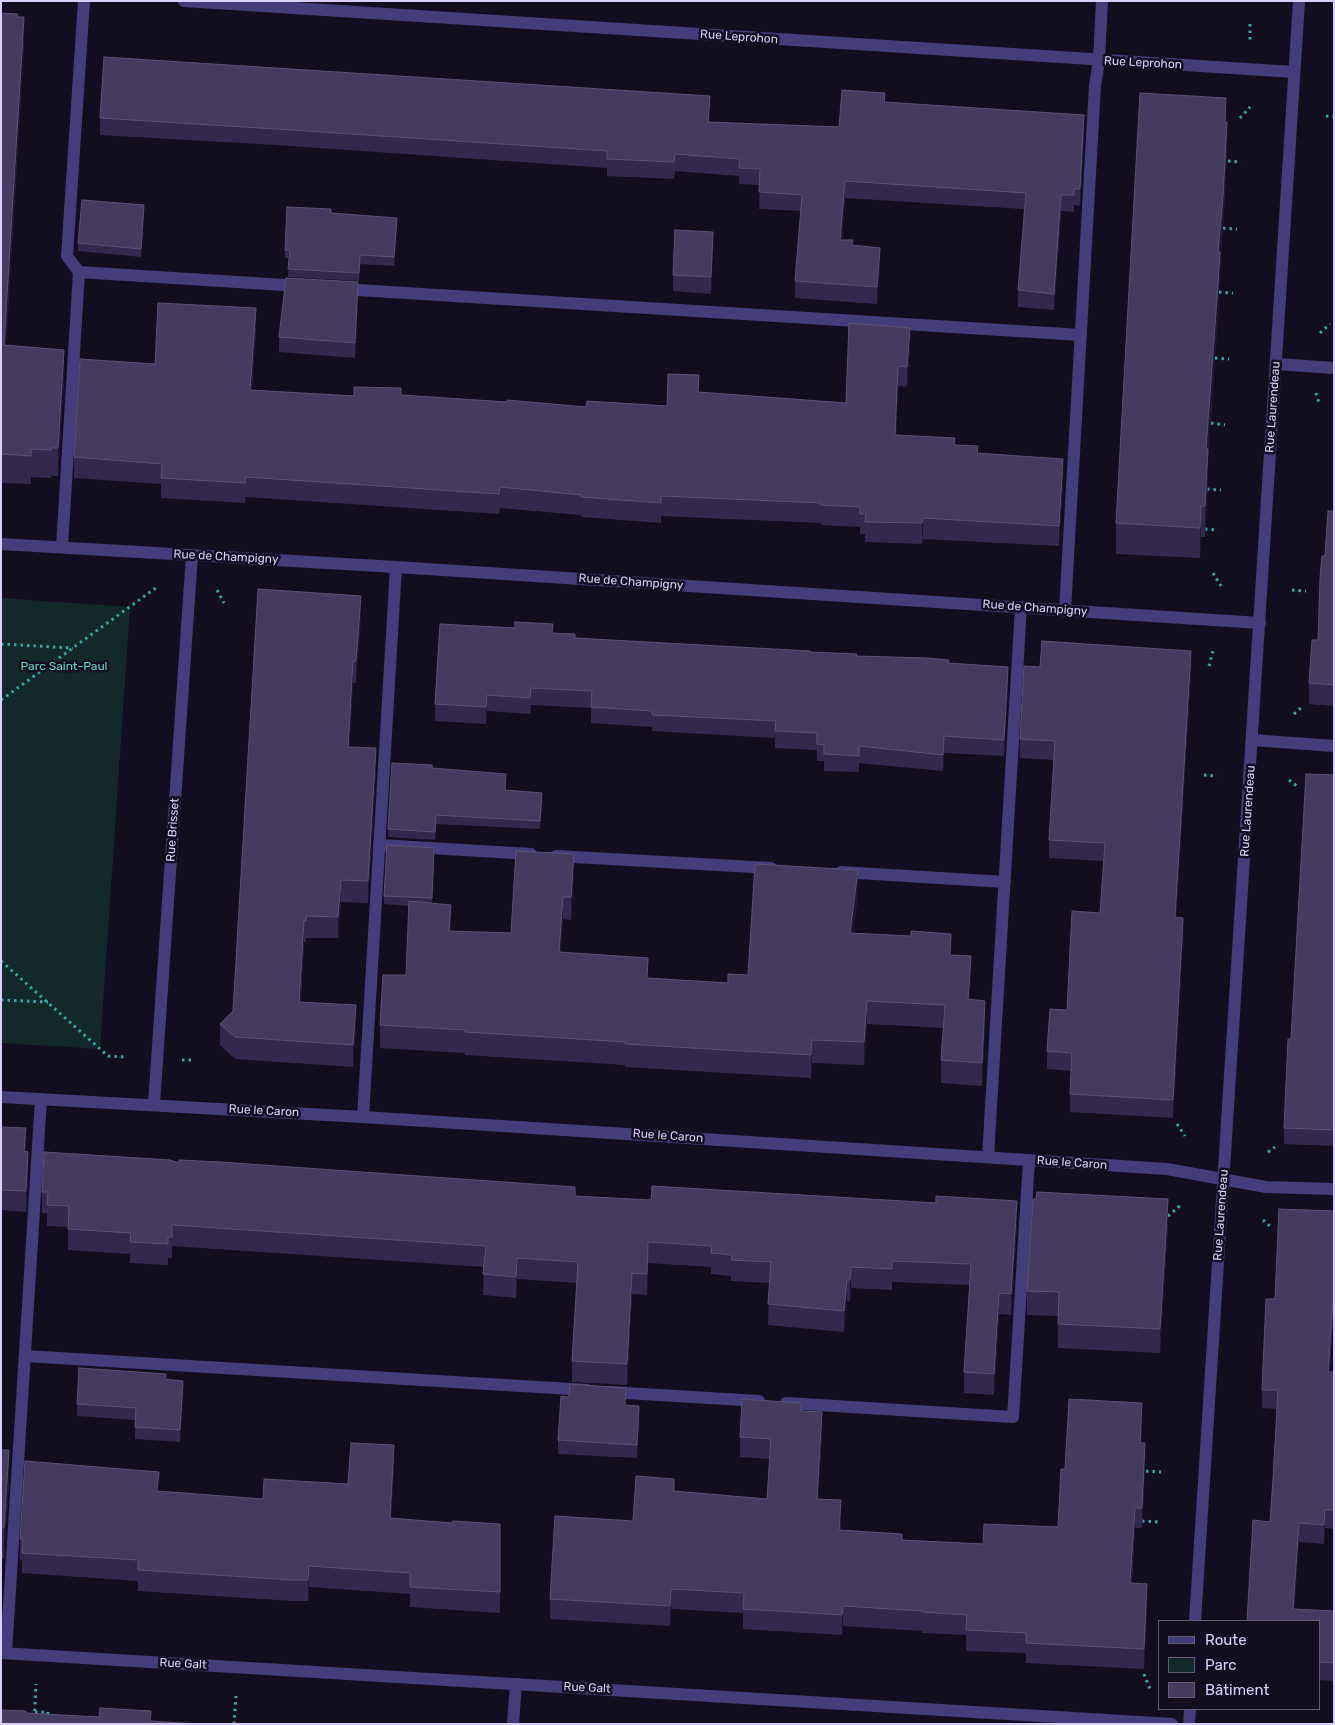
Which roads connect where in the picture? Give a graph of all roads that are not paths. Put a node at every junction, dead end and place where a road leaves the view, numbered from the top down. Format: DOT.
graph roads {
  1 [pos="84,1"];
  2 [pos="184,1"];
  3 [pos="1102,1"];
  4 [pos="1299,1"];
  5 [pos="1099,60"];
  6 [pos="1294,72"];
  7 [pos="79,272"];
  8 [pos="308,287"];
  9 [pos="327,288"];
  10 [pos="1081,335"];
  11 [pos="1276,364"];
  12 [pos="1334,368"];
  13 [pos="1,544"];
  14 [pos="62,547"];
  15 [pos="192,555"];
  16 [pos="396,567"];
  17 [pos="1022,607"];
  18 [pos="1065,610"];
  19 [pos="1260,623"];
  20 [pos="1252,740"];
  21 [pos="1334,746"];
  22 [pos="379,845"];
  23 [pos="783,869"];
  24 [pos="832,872"];
  25 [pos="1005,882"];
  26 [pos="1,1097"];
  27 [pos="41,1099"];
  28 [pos="154,1104"];
  29 [pos="363,1116"];
  30 [pos="988,1157"];
  31 [pos="1029,1160"];
  32 [pos="1224,1179"];
  33 [pos="1334,1189"];
  34 [pos="25,1356"];
  35 [pos="1195,1620"];
  36 [pos="4,1653"];
  37 [pos="516,1684"];
  38 [pos="1190,1710"];
  39 [pos="513,1724"];
  40 [pos="1172,1724"];
  41 [pos="1189,1724"];
  1 -- 7 [label="street"];
  2 -- 5 [label="street, Rue Leprohon"];
  3 -- 5 [label="street"];
  4 -- 6 [label="street, Rue Laurendeau"];
  5 -- 6 [label="street, Rue Leprohon"];
  5 -- 10 [label="street"];
  6 -- 11 [label="street, Rue Laurendeau"];
  7 -- 8 [label="street"];
  7 -- 14 [label="street"];
  9 -- 10 [label="street"];
  10 -- 18 [label="street"];
  11 -- 12 [label="street"];
  11 -- 19 [label="street, Rue Laurendeau"];
  13 -- 14 [label="street, Rue de Champigny"];
  14 -- 15 [label="street, Rue de Champigny"];
  15 -- 16 [label="street, Rue de Champigny"];
  15 -- 28 [label="street, Rue Brisset"];
  16 -- 17 [label="street, Rue de Champigny"];
  16 -- 22 [label="street"];
  17 -- 18 [label="street, Rue de Champigny"];
  17 -- 25 [label="street"];
  18 -- 19 [label="street, Rue de Champigny"];
  19 -- 20 [label="street, Rue Laurendeau"];
  20 -- 21 [label="street"];
  20 -- 32 [label="street, Rue Laurendeau"];
  22 -- 23 [label="street"];
  22 -- 29 [label="street"];
  24 -- 25 [label="street"];
  25 -- 30 [label="street"];
  26 -- 27 [label="street, Rue le Caron"];
  27 -- 28 [label="street, Rue le Caron"];
  27 -- 34 [label="street"];
  28 -- 29 [label="street, Rue le Caron"];
  29 -- 30 [label="street, Rue le Caron"];
  30 -- 31 [label="street, Rue le Caron"];
  31 -- 32 [label="street, Rue le Caron"];
  31 -- 34 [label="street"];
  32 -- 33 [label="street, Rue le Caron"];
  32 -- 35 [label="street, Rue Laurendeau"];
  34 -- 36 [label="street"];
  36 -- 37 [label="street, Rue Galt"];
  37 -- 39 [label="street"];
  37 -- 40 [label="street, Rue Galt"];
  38 -- 41 [label="street"];
}
